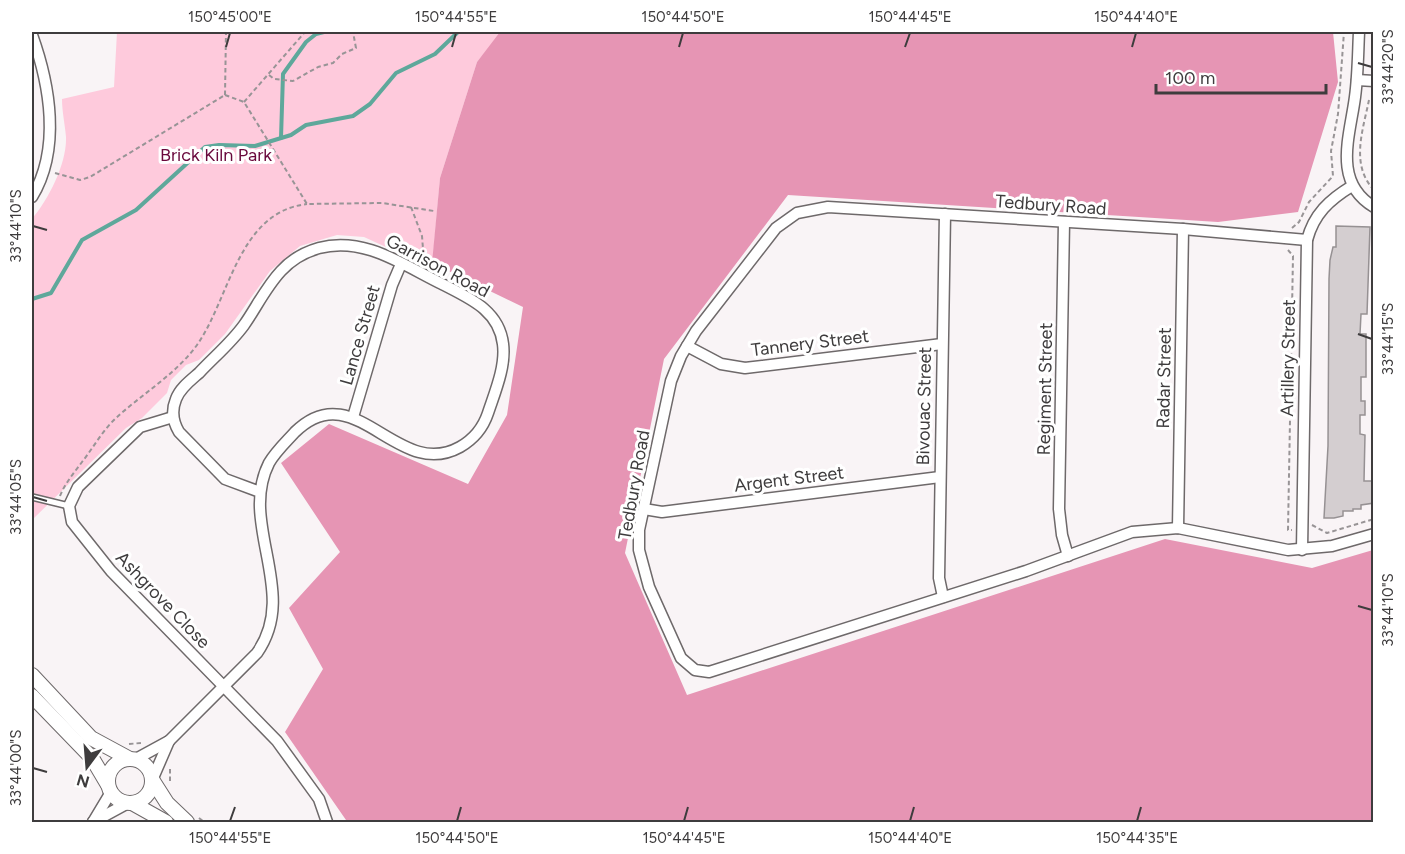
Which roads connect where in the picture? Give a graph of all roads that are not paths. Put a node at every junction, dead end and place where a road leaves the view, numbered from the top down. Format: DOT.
graph roads {
  1 [pos="1359,32"];
  2 [pos="32,35"];
  3 [pos="35,56"];
  4 [pos="1357,80"];
  5 [pos="1374,81"];
  6 [pos="1352,186"];
  7 [pos="32,197"];
  8 [pos="1374,207"];
  9 [pos="945,214"];
  10 [pos="1064,222"];
  11 [pos="1184,229"];
  12 [pos="1307,240"];
  13 [pos="401,264"];
  14 [pos="942,344"];
  15 [pos="687,346"];
  16 [pos="173,417"];
  17 [pos="353,417"];
  18 [pos="939,477"];
  19 [pos="260,492"];
  20 [pos="32,497"];
  21 [pos="69,506"];
  22 [pos="644,509"];
  23 [pos="1178,528"];
  24 [pos="1374,534"];
  25 [pos="1302,550"];
  26 [pos="1068,556"];
  27 [pos="943,597"];
  28 [pos="32,675"];
  29 [pos="224,686"];
  30 [pos="32,696"];
  31 [pos="169,741"];
  32 [pos="132,759"];
  33 [pos="153,780"];
  34 [pos="109,788"];
  35 [pos="130,803"];
  36 [pos="189,817"];
  37 [pos="93,822"];
  38 [pos="166,822"];
  39 [pos="327,822"];
  1 -- 4 [label="street"];
  2 -- 3 [label="street"];
  3 -- 7 [label="street"];
  4 -- 5 [label="street"];
  4 -- 6 [label="street"];
  6 -- 8 [label="street"];
  6 -- 12 [label="street, Artillery Street"];
  9 -- 10 [label="street, Tedbury Road"];
  9 -- 14 [label="street, Bivouac Street"];
  9 -- 15 [label="street, Tedbury Road"];
  10 -- 11 [label="street, Tedbury Road"];
  10 -- 26 [label="street, Regiment Street"];
  11 -- 12 [label="street, Tedbury Road"];
  11 -- 23 [label="street, Radar Street"];
  12 -- 25 [label="street, Artillery Street"];
  13 -- 16 [label="street, Garrison Road"];
  13 -- 17 [label="street, Lance Street"];
  13 -- 17 [label="street, Garrison Road"];
  14 -- 15 [label="street, Tannery Street"];
  14 -- 18 [label="street, Bivouac Street"];
  15 -- 22 [label="street, Tedbury Road"];
  16 -- 19 [label="street"];
  16 -- 21 [label="street"];
  17 -- 19 [label="street, Garrison Road"];
  18 -- 22 [label="street, Argent Street"];
  18 -- 27 [label="street, Bivouac Street"];
  19 -- 29 [label="street, Garrison Road"];
  20 -- 21 [label="lane"];
  21 -- 29 [label="street, Ashgrove Close"];
  22 -- 27 [label="street, Tedbury Road"];
  23 -- 25 [label="street, Tedbury Road"];
  23 -- 26 [label="street, Tedbury Road"];
  24 -- 25 [label="street, Tedbury Road"];
  26 -- 27 [label="street, Tedbury Road"];
  28 -- 32 [label="street"];
  29 -- 31 [label="street, Garrison Road"];
  29 -- 39 [label="street, Ashgrove Close"];
  30 -- 34 [label="street"];
  31 -- 32 [label="street, Garrison Road"];
  31 -- 33 [label="street, Garrison Road"];
  32 -- 33 [label="street"];
  32 -- 34 [label="street"];
  33 -- 35 [label="street"];
  33 -- 36 [label="street"];
  34 -- 35 [label="street"];
  34 -- 37 [label="street"];
  35 -- 37 [label="street"];
  35 -- 38 [label="street"];
}
